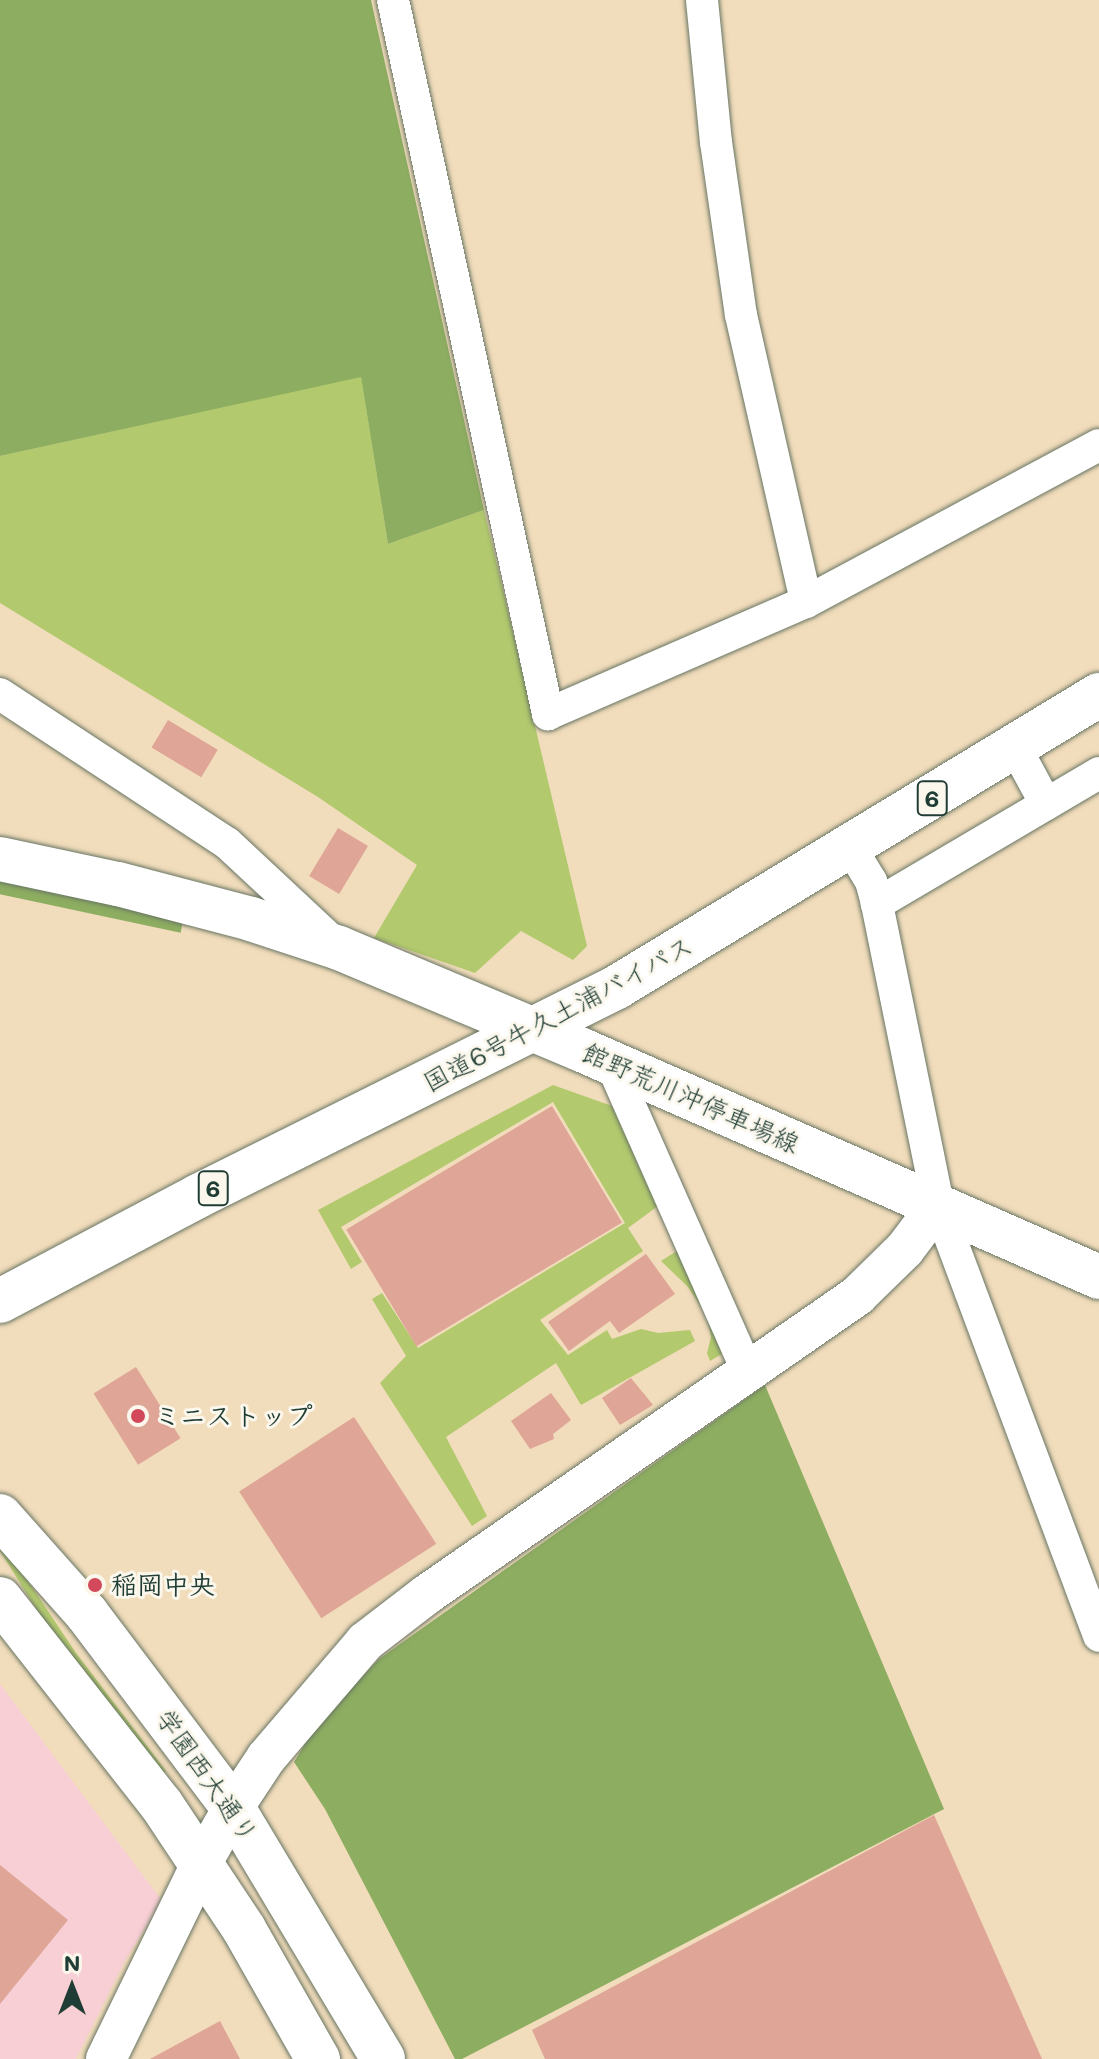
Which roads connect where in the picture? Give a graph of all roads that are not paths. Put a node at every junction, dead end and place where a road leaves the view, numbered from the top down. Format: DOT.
graph roads {
  1 [pos="393,0"];
  2 [pos="702,0"];
  3 [pos="1099,445"];
  4 [pos="806,602"];
  5 [pos="0,694"];
  6 [pos="1099,695"];
  7 [pos="1015,747"];
  8 [pos="1099,773"];
  9 [pos="1046,804"];
  10 [pos="851,848"];
  11 [pos="0,859"];
  12 [pos="877,904"];
  13 [pos="339,948"];
  14 [pos="536,1030"];
  15 [pos="611,1063"];
  16 [pos="938,1205"];
  17 [pos="1099,1277"];
  18 [pos="0,1301"];
  19 [pos="748,1372"];
  20 [pos="0,1516"];
  21 [pos="1087,1570"];
  22 [pos="0,1599"];
  23 [pos="1099,1636"];
  24 [pos="233,1808"];
  25 [pos="201,1864"];
  26 [pos="106,2059"];
  27 [pos="318,2059"];
  28 [pos="383,2059"];
  1 -- 4 [label="street"];
  2 -- 4 [label="street"];
  3 -- 4 [label="street"];
  5 -- 13 [label="street"];
  6 -- 7 [label="main road, 国道6号牛久土浦バイパス / 6"];
  7 -- 9 [label="street"];
  7 -- 10 [label="main road, 国道6号牛久土浦バイパス / 6"];
  8 -- 9 [label="street"];
  9 -- 12 [label="street"];
  10 -- 12 [label="street"];
  10 -- 14 [label="main road, 国道6号牛久土浦バイパス / 6"];
  11 -- 13 [label="main road, 館野荒川沖停車場線"];
  12 -- 16 [label="street"];
  13 -- 14 [label="main road, 館野荒川沖停車場線"];
  14 -- 15 [label="main road, 館野荒川沖停車場線"];
  14 -- 18 [label="main road, 国道6号牛久土浦バイパス / 6"];
  15 -- 16 [label="main road, 館野荒川沖停車場線"];
  15 -- 19 [label="street"];
  16 -- 17 [label="main road, 館野荒川沖停車場線"];
  16 -- 19 [label="street"];
  16 -- 21 [label="street"];
  19 -- 24 [label="street"];
  20 -- 24 [label="main road, 学園西大通り"];
  21 -- 23 [label="street"];
  22 -- 25 [label="main road, 学園西大通り"];
  24 -- 25 [label="street"];
  24 -- 28 [label="main road, 学園西大通り"];
  25 -- 26 [label="street"];
  25 -- 27 [label="main road, 学園西大通り"];
}
